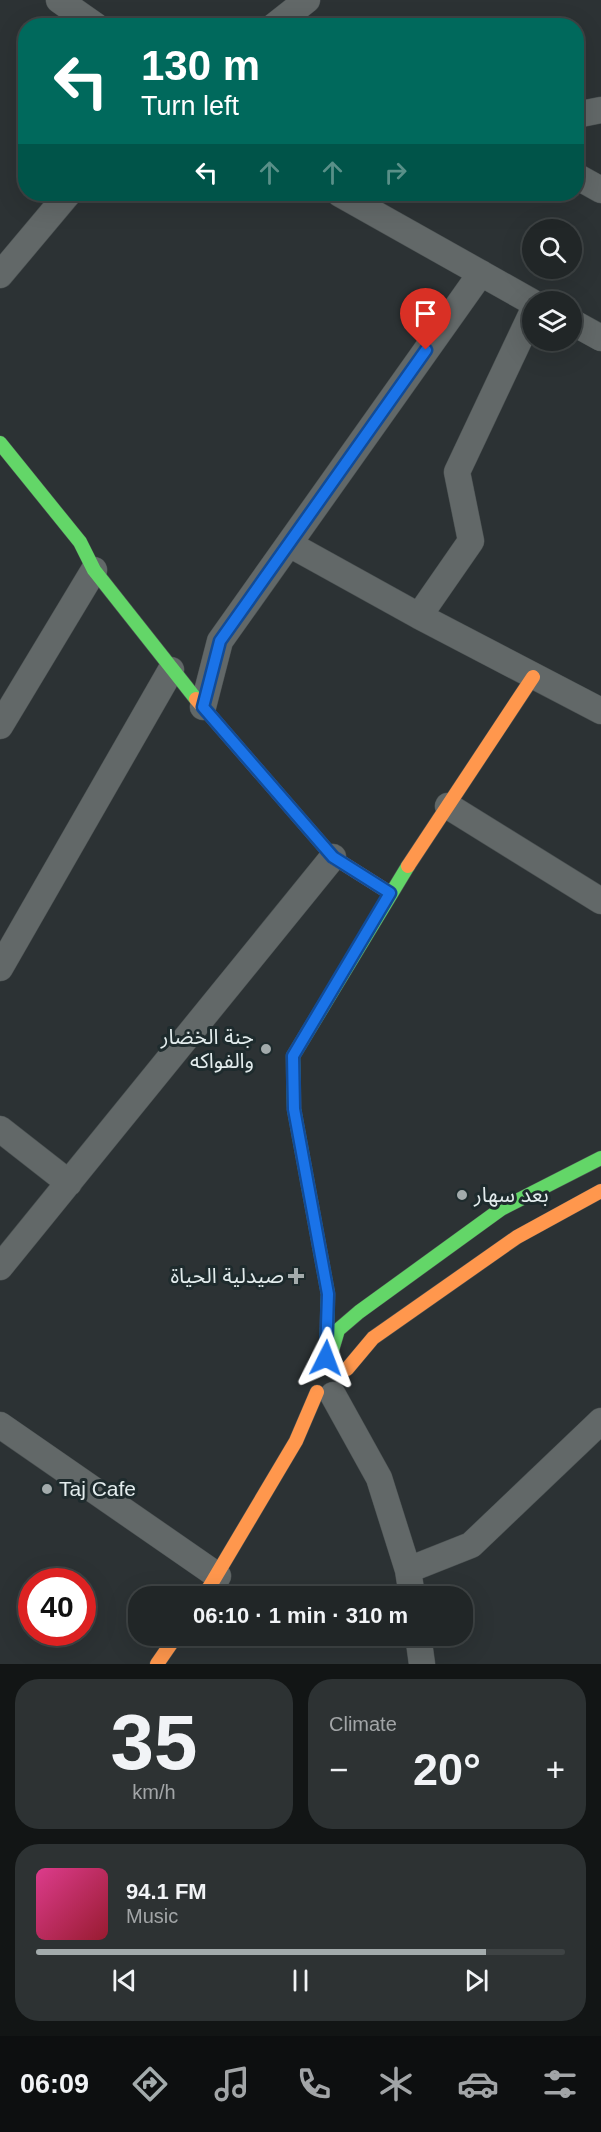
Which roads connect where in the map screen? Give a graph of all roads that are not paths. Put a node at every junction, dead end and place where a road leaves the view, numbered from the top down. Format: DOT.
graph roads {
  1 [pos="60,0"];
  2 [pos="307,0"];
  3 [pos="85,18"];
  4 [pos="284,18"];
  5 [pos="601,110"];
  6 [pos="584,113"];
  7 [pos="584,180"];
  8 [pos="601,190"];
  9 [pos="62,201"];
  10 [pos="352,201"];
  11 [pos="480,273"];
  12 [pos="0,275"];
  13 [pos="522,296"];
  14 [pos="582,328"];
  15 [pos="522,335"];
  16 [pos="601,338"];
  17 [pos="0,443"];
  18 [pos="289,544"];
  19 [pos="94,570"];
  20 [pos="419,616"];
  21 [pos="171,670"];
  22 [pos="533,677"];
  23 [pos="203,707"];
  24 [pos="601,711"];
  25 [pos="0,726"];
  26 [pos="447,806"];
  27 [pos="333,857"];
  28 [pos="390,893"];
  29 [pos="601,901"];
  30 [pos="0,968"];
  31 [pos="0,1129"];
  32 [pos="601,1158"];
  33 [pos="69,1183"];
  34 [pos="601,1191"];
  35 [pos="0,1267"];
  36 [pos="323,1360"];
  37 [pos="347,1369"];
  38 [pos="320,1389"];
  39 [pos="601,1421"];
  40 [pos="0,1425"];
  41 [pos="408,1570"];
  42 [pos="211,1586"];
  43 [pos="410,1586"];
  44 [pos="169,1646"];
  45 [pos="420,1646"];
  46 [pos="157,1664"];
  47 [pos="422,1664"];
  1 -- 3 [label="street"];
  2 -- 4 [label="street"];
  5 -- 6 [label="street"];
  7 -- 8 [label="street"];
  9 -- 12 [label="street"];
  10 -- 11 [label="street"];
  11 -- 13 [label="street"];
  11 -- 18 [label="street"];
  14 -- 16 [label="street"];
  15 -- 20 [label="street"];
  17 -- 19 [label="street"];
  18 -- 20 [label="street"];
  18 -- 23 [label="street"];
  19 -- 21 [label="street"];
  19 -- 25 [label="street"];
  20 -- 22 [label="street"];
  21 -- 23 [label="street"];
  21 -- 30 [label="street"];
  22 -- 24 [label="street"];
  22 -- 26 [label="street"];
  23 -- 27 [label="street"];
  26 -- 28 [label="street"];
  26 -- 29 [label="street"];
  27 -- 28 [label="street"];
  27 -- 33 [label="street"];
  28 -- 36 [label="street"];
  31 -- 33 [label="street"];
  32 -- 36 [label="street"];
  33 -- 35 [label="street"];
  34 -- 37 [label="street"];
  36 -- 37 [label="street"];
  37 -- 38 [label="street"];
  38 -- 41 [label="street"];
  38 -- 42 [label="street"];
  39 -- 41 [label="street"];
  40 -- 42 [label="street"];
  41 -- 43 [label="street"];
  44 -- 46 [label="street"];
  45 -- 47 [label="street"];
}
